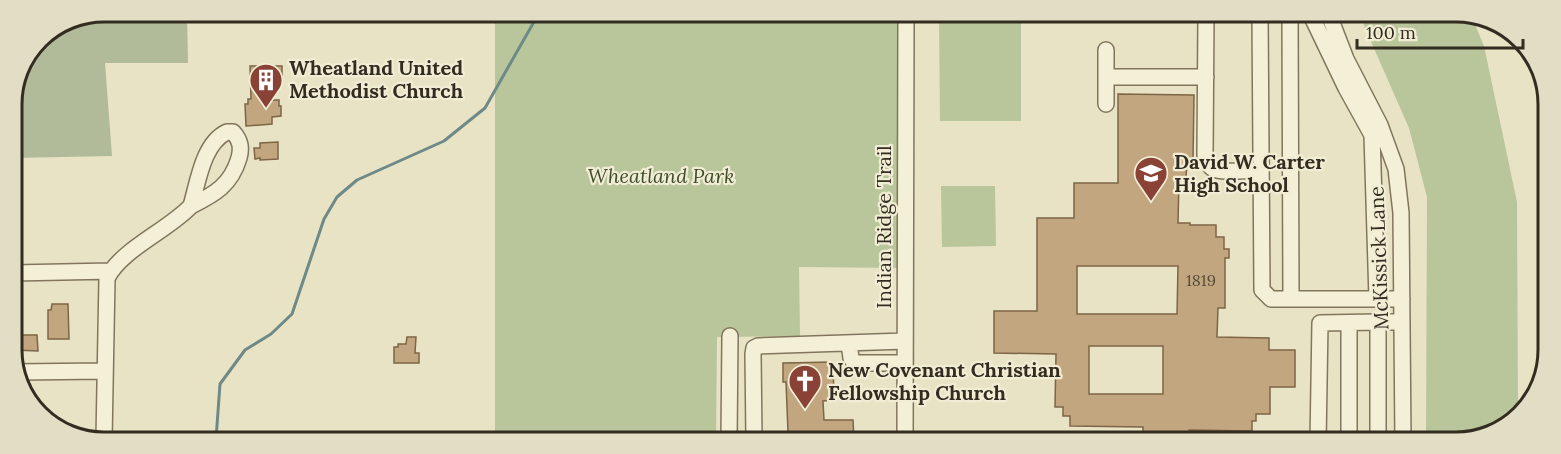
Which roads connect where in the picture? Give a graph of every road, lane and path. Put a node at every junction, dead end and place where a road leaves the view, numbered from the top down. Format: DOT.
graph roads {
  1 [pos="906,22"];
  2 [pos="1206,22"];
  3 [pos="1260,22"];
  4 [pos="1290,22"];
  5 [pos="1314,22"];
  6 [pos="1332,22"];
  7 [pos="1106,50"];
  8 [pos="1106,77"];
  9 [pos="1206,77"];
  10 [pos="1106,104"];
  11 [pos="1260,170"];
  12 [pos="191,206"];
  13 [pos="111,271"];
  14 [pos="22,273"];
  15 [pos="1291,299"];
  16 [pos="1377,299"];
  17 [pos="1402,299"];
  18 [pos="1378,322"];
  19 [pos="1402,322"];
  20 [pos="1349,323"];
  21 [pos="730,336"];
  22 [pos="905,341"];
  23 [pos="849,343"];
  24 [pos="905,363"];
  25 [pos="105,371"];
  26 [pos="26,372"];
  27 [pos="905,431"];
  28 [pos="1318,431"];
  29 [pos="1349,431"];
  30 [pos="1378,431"];
  31 [pos="1402,431"];
  32 [pos="104,432"];
  33 [pos="729,432"];
  34 [pos="754,432"];
  1 -- 22 [label="street, Indian Ridge Trail"];
  2 -- 9 [label="street"];
  3 -- 11 [label="street"];
  4 -- 15 [label="street"];
  5 -- 16 [label="street"];
  6 -- 17 [label="street, McKissick Lane"];
  7 -- 8 [label="street"];
  8 -- 9 [label="street"];
  8 -- 10 [label="street"];
  9 -- 11 [label="street"];
  11 -- 15 [label="street"];
  12 -- 12 [label="street"];
  12 -- 13 [label="street"];
  13 -- 14 [label="street"];
  13 -- 25 [label="street"];
  15 -- 16 [label="street"];
  16 -- 17 [label="street"];
  17 -- 19 [label="street, McKissick Lane"];
  18 -- 19 [label="street"];
  18 -- 20 [label="street"];
  18 -- 30 [label="street"];
  19 -- 31 [label="street, McKissick Lane"];
  20 -- 28 [label="street"];
  20 -- 29 [label="street"];
  21 -- 33 [label="street"];
  22 -- 23 [label="street"];
  22 -- 24 [label="street, Indian Ridge Trail"];
  23 -- 24 [label="street"];
  23 -- 34 [label="street"];
  24 -- 27 [label="street, Indian Ridge Trail"];
  25 -- 26 [label="street"];
  25 -- 32 [label="street"];
}
